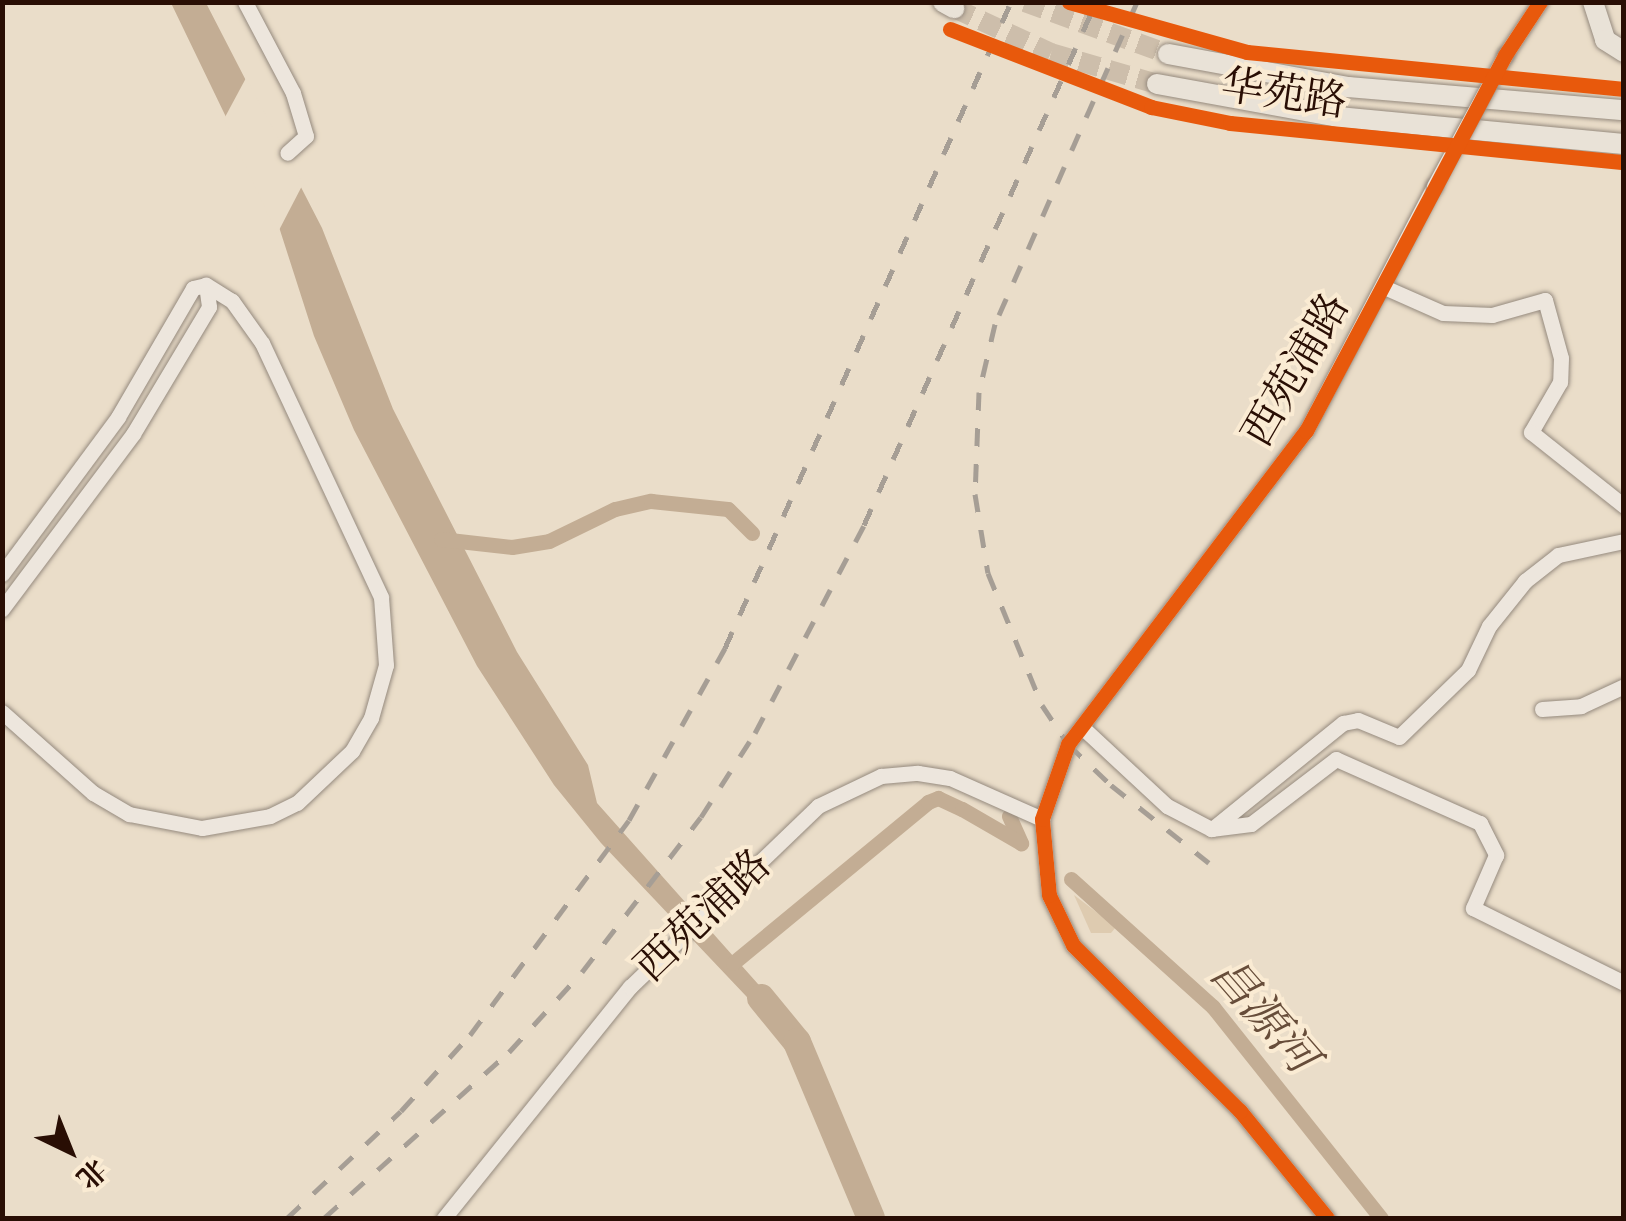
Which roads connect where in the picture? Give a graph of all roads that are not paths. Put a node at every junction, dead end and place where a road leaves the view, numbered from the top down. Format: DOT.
graph roads {
  1 [pos="246,2"];
  2 [pos="1540,2"];
  3 [pos="1593,2"];
  4 [pos="1624,52"];
  5 [pos="1168,54"];
  6 [pos="1157,84"];
  7 [pos="1624,110"];
  8 [pos="1624,144"];
  9 [pos="286,154"];
  10 [pos="206,285"];
  11 [pos="1384,287"];
  12 [pos="1624,506"];
  13 [pos="1624,541"];
  14 [pos="2,574"];
  15 [pos="2,609"];
  16 [pos="1624,686"];
  17 [pos="1542,708"];
  18 [pos="2,712"];
  19 [pos="1082,728"];
  20 [pos="1042,818"];
  21 [pos="1211,829"];
  22 [pos="1624,983"];
  23 [pos="444,1218"];
  24 [pos="1326,1218"];
  1 -- 9 [label="street"];
  2 -- 11 [label="street, 西苑浦路, bridge"];
  3 -- 4 [label="main road"];
  5 -- 7 [label="main road, 华苑路"];
  6 -- 8 [label="main road, 华苑路"];
  10 -- 14 [label="street"];
  10 -- 15 [label="street"];
  10 -- 18 [label="street"];
  11 -- 12 [label="street"];
  11 -- 19 [label="street, 西苑浦路"];
  13 -- 21 [label="street"];
  16 -- 17 [label="street"];
  19 -- 20 [label="street, 西苑浦路"];
  19 -- 21 [label="street"];
  20 -- 23 [label="street, 西苑浦路"];
  20 -- 24 [label="street"];
  21 -- 22 [label="street"];
}
